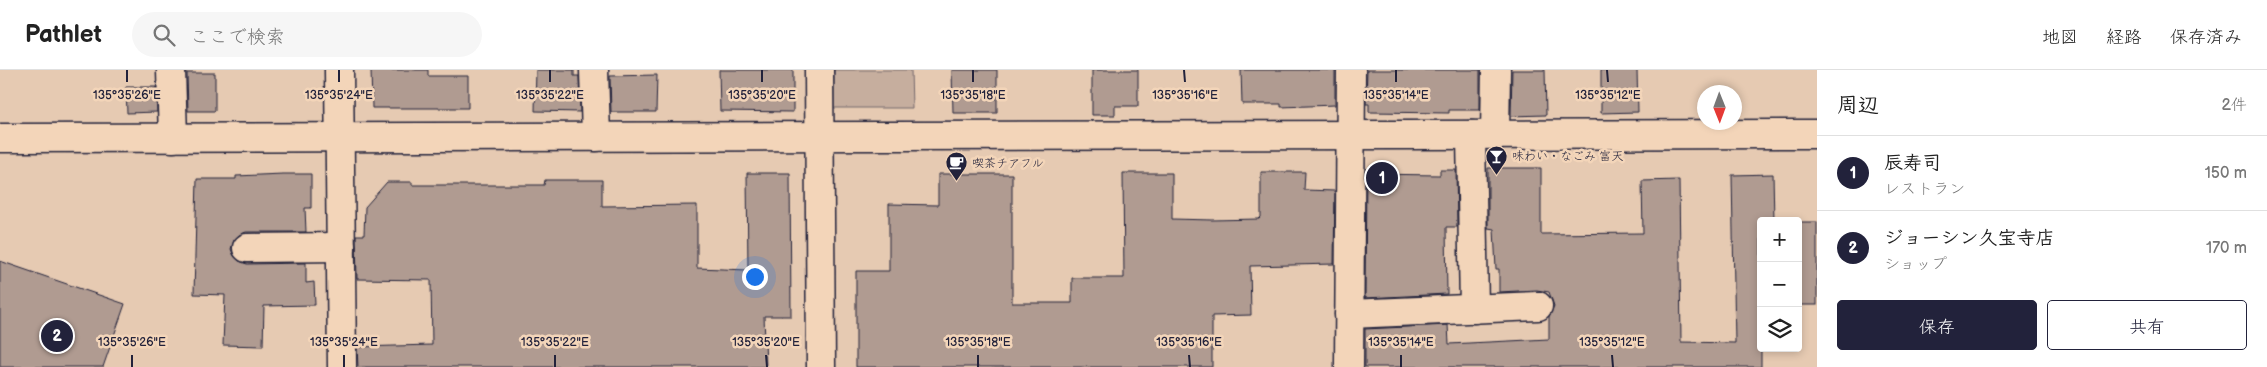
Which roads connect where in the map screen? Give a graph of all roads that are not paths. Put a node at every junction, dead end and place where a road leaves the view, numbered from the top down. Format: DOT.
graph roads {
  1 [pos="171,70"];
  2 [pos="339,70"];
  3 [pos="594,70"];
  4 [pos="819,70"];
  5 [pos="1351,70"];
  6 [pos="1496,70"];
  7 [pos="1817,134"];
  8 [pos="1483,135"];
  9 [pos="819,136"];
  10 [pos="1352,136"];
  11 [pos="339,137"];
  12 [pos="596,137"];
  13 [pos="0,138"];
  14 [pos="173,138"];
  15 [pos="247,248"];
  16 [pos="340,248"];
  17 [pos="1538,306"];
  18 [pos="1474,309"];
  19 [pos="1349,314"];
  20 [pos="342,367"];
  21 [pos="821,367"];
  22 [pos="1349,367"];
  1 -- 14 [label="street"];
  2 -- 11 [label="street"];
  3 -- 12 [label="street"];
  4 -- 9 [label="street"];
  5 -- 10 [label="street"];
  6 -- 8 [label="street"];
  7 -- 8 [label="street"];
  8 -- 10 [label="street"];
  8 -- 18 [label="street"];
  9 -- 10 [label="street"];
  9 -- 12 [label="street"];
  9 -- 21 [label="street"];
  10 -- 19 [label="street"];
  11 -- 12 [label="street"];
  11 -- 14 [label="street"];
  11 -- 16 [label="street"];
  13 -- 14 [label="street"];
  15 -- 16 [label="street"];
  16 -- 20 [label="street"];
  17 -- 18 [label="street"];
  18 -- 19 [label="street"];
  19 -- 22 [label="street"];
}
